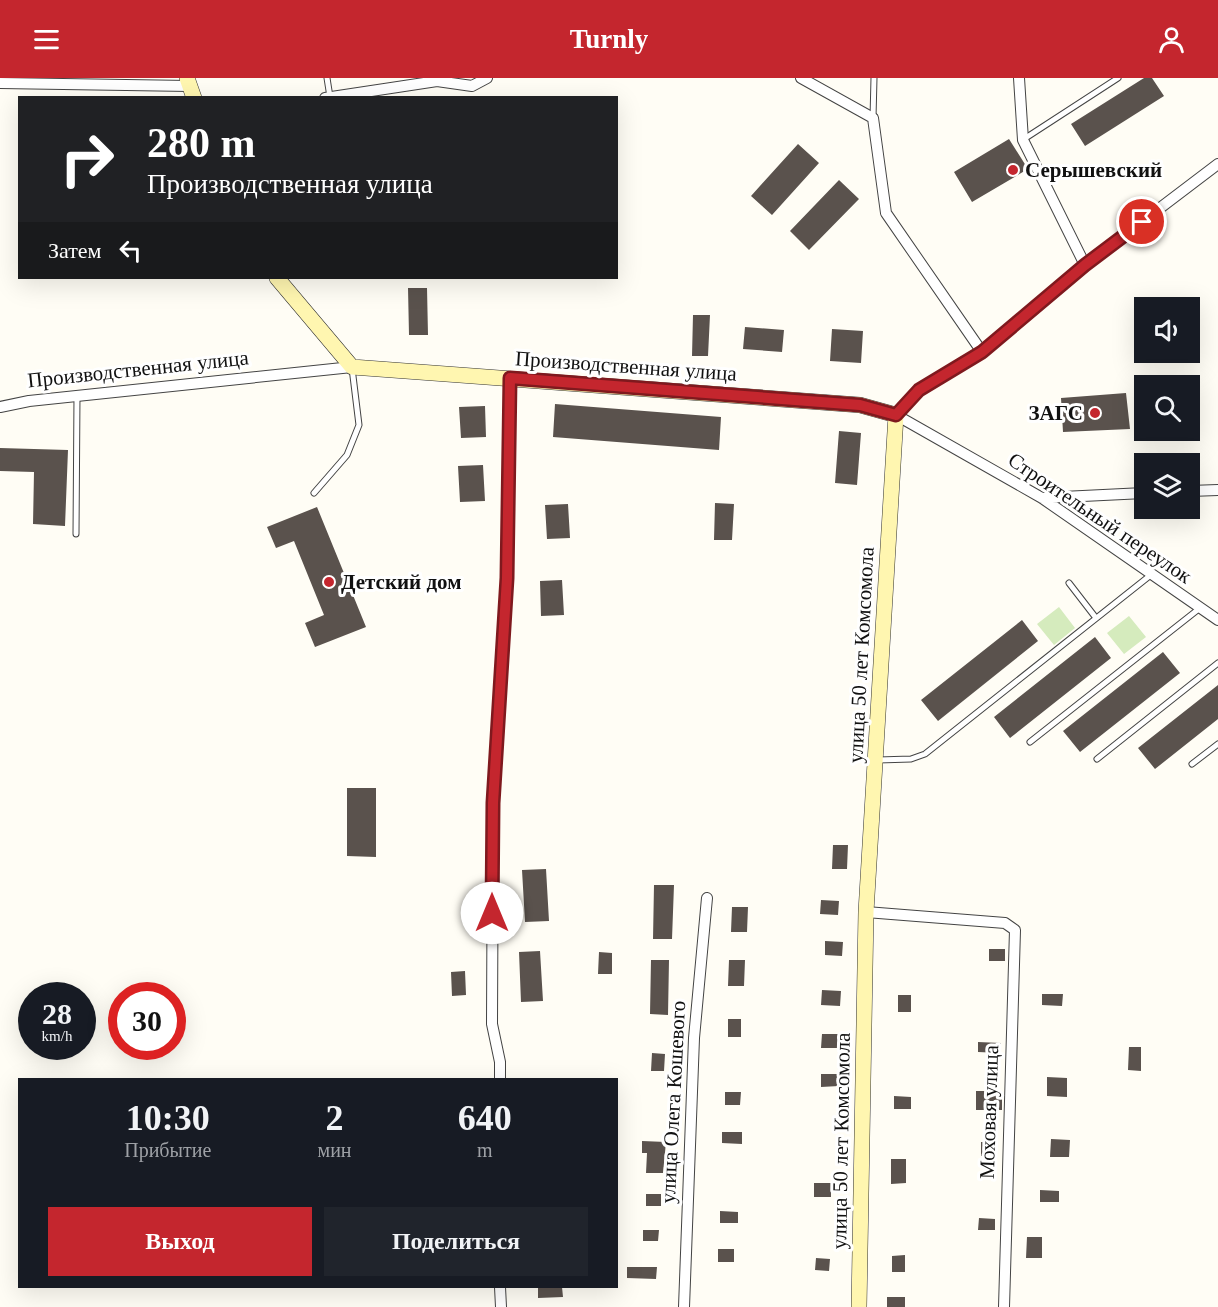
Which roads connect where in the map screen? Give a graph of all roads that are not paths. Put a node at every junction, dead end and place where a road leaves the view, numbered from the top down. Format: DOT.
graph roads {
  1 [pos="327,78"];
  2 [pos="487,78"];
  3 [pos="801,78"];
  4 [pos="874,78"];
  5 [pos="1019,78"];
  6 [pos="1118,78"];
  7 [pos="421,81"];
  8 [pos="0,83"];
  9 [pos="190,87"];
  10 [pos="330,96"];
  11 [pos="336,96"];
  12 [pos="873,118"];
  13 [pos="1023,140"];
  14 [pos="1218,164"];
  15 [pos="1085,265"];
  16 [pos="278,279"];
  17 [pos="982,352"];
  18 [pos="352,367"];
  19 [pos="510,378"];
  20 [pos="77,396"];
  21 [pos="0,407"];
  22 [pos="896,415"];
  23 [pos="1218,490"];
  24 [pos="1200,491"];
  25 [pos="314,493"];
  26 [pos="1134,493"];
  27 [pos="1042,498"];
  28 [pos="76,534"];
  29 [pos="1152,574"];
  30 [pos="1069,583"];
  31 [pos="1200,608"];
  32 [pos="1096,618"];
  33 [pos="1218,620"];
  34 [pos="1218,663"];
  35 [pos="1030,742"];
  36 [pos="1218,744"];
  37 [pos="1097,759"];
  38 [pos="876,760"];
  39 [pos="1192,764"];
  40 [pos="707,898"];
  41 [pos="866,912"];
  42 [pos="500,1078"];
  43 [pos="500,1288"];
  44 [pos="501,1307"];
  45 [pos="684,1307"];
  46 [pos="859,1307"];
  47 [pos="1004,1307"];
  1 -- 10 [label="lane"];
  2 -- 7 [label="street"];
  3 -- 12 [label="street"];
  4 -- 12 [label="lane"];
  5 -- 13 [label="street"];
  6 -- 13 [label="lane"];
  7 -- 11 [label="street"];
  8 -- 9 [label="street"];
  12 -- 17 [label="street"];
  13 -- 15 [label="street"];
  14 -- 15 [label="street"];
  15 -- 17 [label="street"];
  16 -- 18 [label="street"];
  17 -- 22 [label="street"];
  18 -- 19 [label="street, Производственная улица"];
  18 -- 20 [label="street, Производственная улица"];
  18 -- 25 [label="lane"];
  19 -- 22 [label="street, Производственная улица"];
  19 -- 42 [label="street"];
  20 -- 21 [label="street, Производственная улица"];
  20 -- 28 [label="lane"];
  22 -- 27 [label="street, Строительный переулок"];
  22 -- 38 [label="street, улица 50 лет Комсомола"];
  23 -- 24 [label="street"];
  26 -- 27 [label="street"];
  27 -- 29 [label="street, Строительный переулок"];
  29 -- 31 [label="street, Строительный переулок"];
  29 -- 32 [label="lane"];
  30 -- 32 [label="lane"];
  31 -- 33 [label="street, Строительный переулок"];
  31 -- 35 [label="lane"];
  32 -- 38 [label="lane"];
  34 -- 37 [label="lane"];
  36 -- 39 [label="lane"];
  38 -- 41 [label="street, улица 50 лет Комсомола"];
  40 -- 45 [label="street, улица Олега Кошевого"];
  41 -- 46 [label="street, улица 50 лет Комсомола"];
  41 -- 47 [label="street, Моховая улица"];
  43 -- 44 [label="street"];
}
